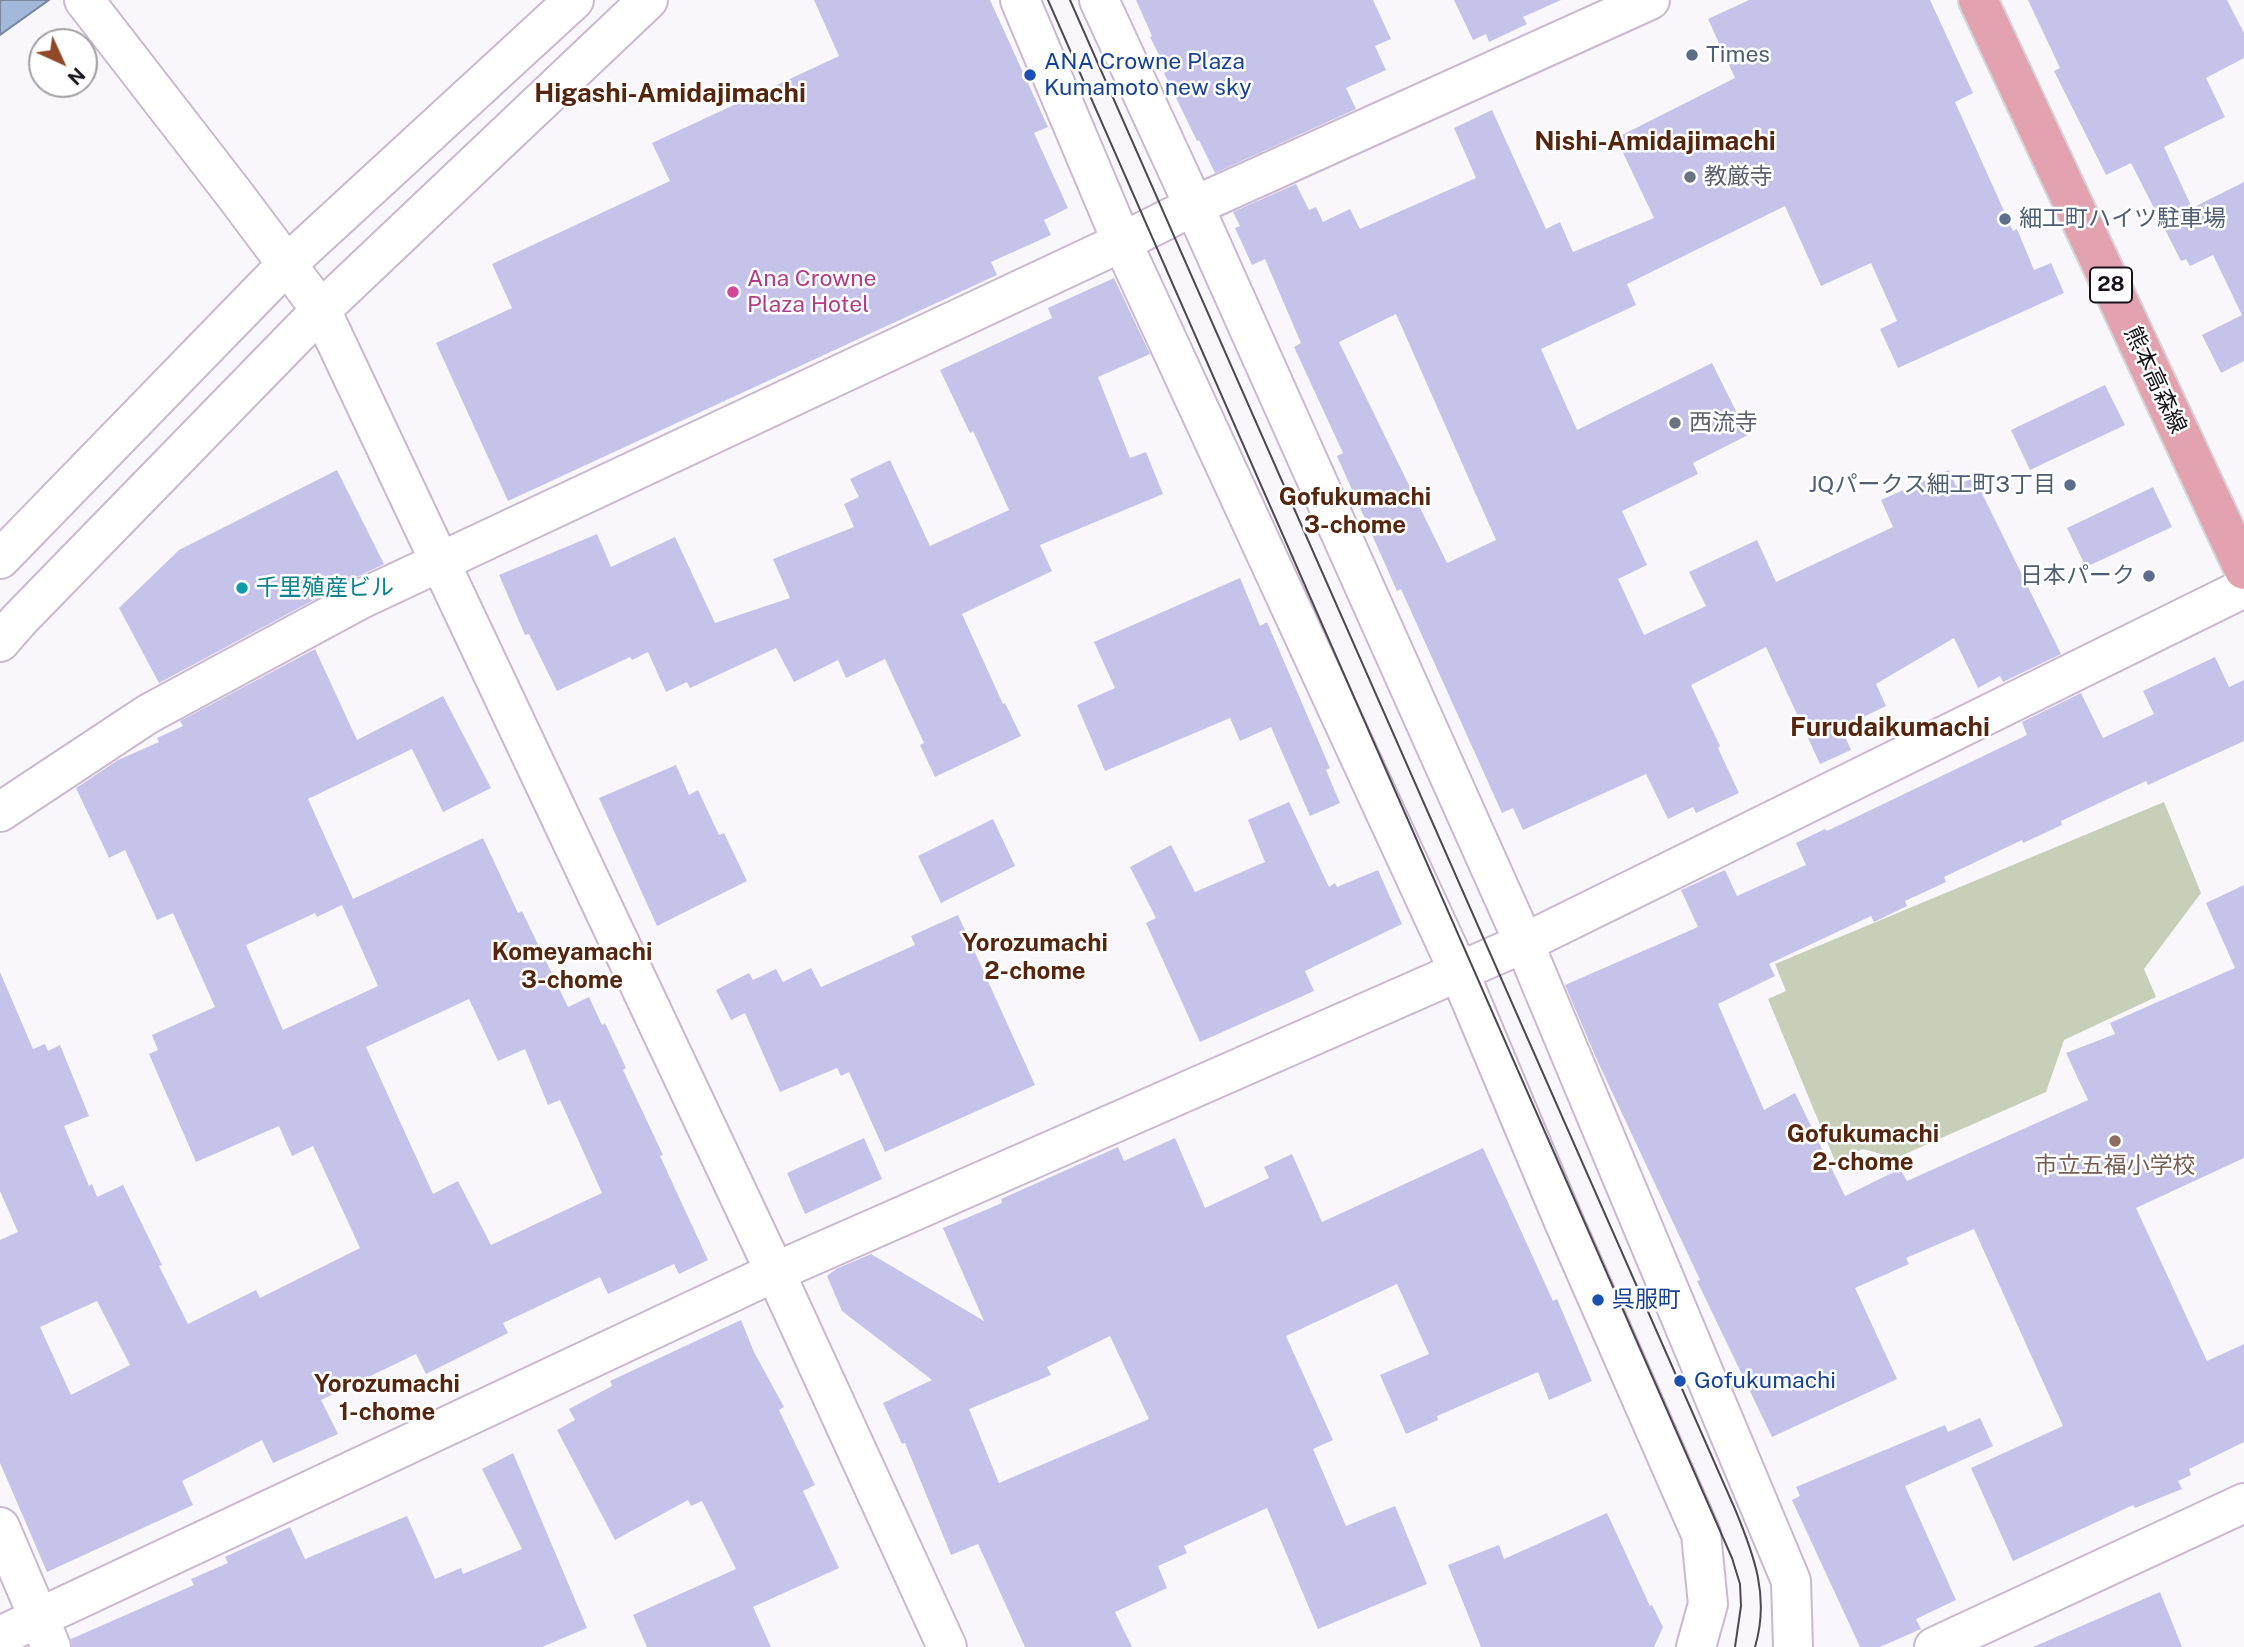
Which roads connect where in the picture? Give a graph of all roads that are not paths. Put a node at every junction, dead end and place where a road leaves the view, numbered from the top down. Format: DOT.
graph roads {
  1 [pos="84,0"];
  2 [pos="574,0"];
  3 [pos="649,0"];
  4 [pos="1020,0"];
  5 [pos="1099,0"];
  6 [pos="1650,0"];
  7 [pos="1978,0"];
  8 [pos="1194,206"];
  9 [pos="1122,242"];
  10 [pos="287,264"];
  11 [pos="321,310"];
  12 [pos="0,559"];
  13 [pos="441,561"];
  14 [pos="2244,570"];
  15 [pos="2244,588"];
  16 [pos="0,642"];
  17 [pos="0,812"];
  18 [pos="1524,943"];
  19 [pos="1459,972"];
  20 [pos="775,1272"];
  21 [pos="2244,1503"];
  22 [pos="0,1527"];
  23 [pos="45,1633"];
  24 [pos="0,1636"];
  25 [pos="947,1647"];
  26 [pos="1696,1647"];
  27 [pos="1793,1647"];
  28 [pos="1934,1647"];
  1 -- 10 [label="street"];
  2 -- 10 [label="street"];
  3 -- 11 [label="street"];
  4 -- 9 [label="street"];
  5 -- 8 [label="street"];
  6 -- 8 [label="street"];
  7 -- 14 [label="main road, 熊本高森線 / 28"];
  8 -- 9 [label="street"];
  8 -- 18 [label="street"];
  9 -- 13 [label="street"];
  9 -- 19 [label="street"];
  10 -- 11 [label="street"];
  10 -- 12 [label="street"];
  11 -- 13 [label="street"];
  11 -- 16 [label="street"];
  13 -- 17 [label="street"];
  13 -- 20 [label="street"];
  15 -- 18 [label="street"];
  18 -- 19 [label="street"];
  18 -- 27 [label="street"];
  19 -- 20 [label="street"];
  19 -- 26 [label="street"];
  20 -- 23 [label="street"];
  20 -- 25 [label="street"];
  21 -- 28 [label="street"];
  22 -- 23 [label="street"];
  23 -- 24 [label="street"];
}
